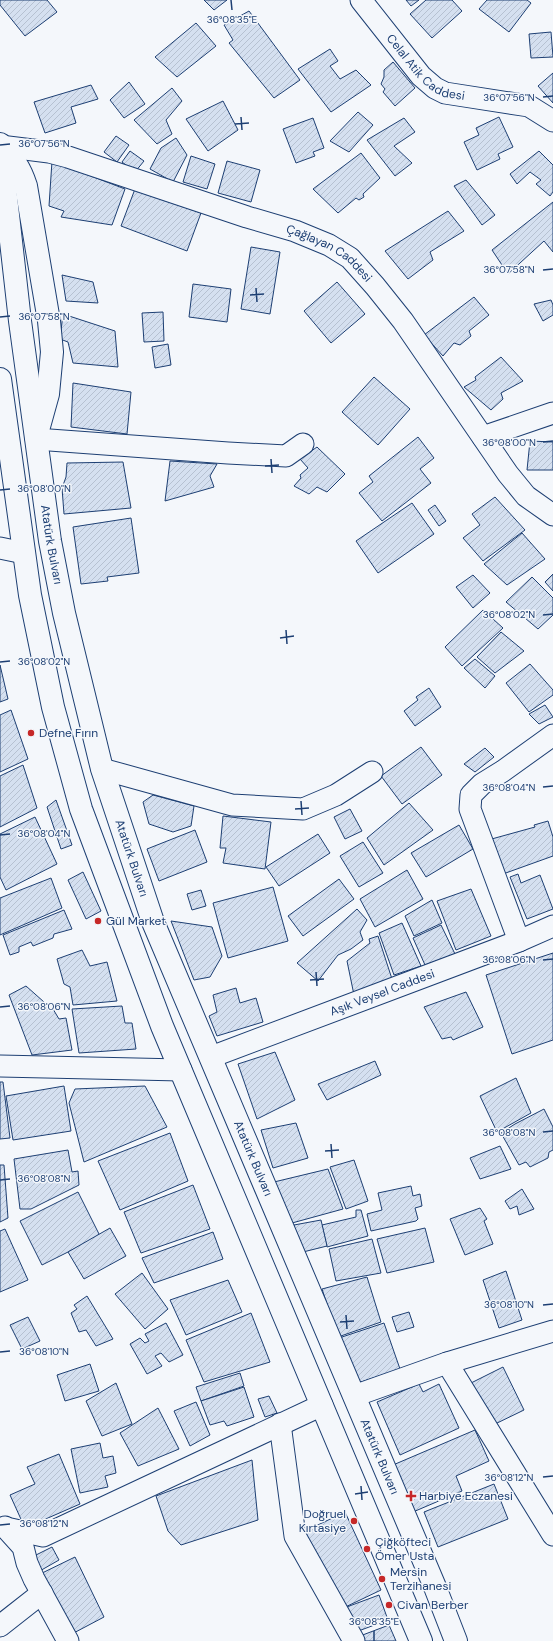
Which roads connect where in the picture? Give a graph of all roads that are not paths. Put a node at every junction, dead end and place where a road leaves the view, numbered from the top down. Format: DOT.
graph roads {
  1 [pos="361,0"];
  2 [pos="553,121"];
  3 [pos="0,145"];
  4 [pos="0,380"];
  5 [pos="553,413"];
  6 [pos="483,437"];
  7 [pos="36,439"];
  8 [pos="303,444"];
  9 [pos="553,515"];
  10 [pos="0,548"];
  11 [pos="24,553"];
  12 [pos="553,735"];
  13 [pos="102,769"];
  14 [pos="372,772"];
  15 [pos="111,799"];
  16 [pos="81,809"];
  17 [pos="553,926"];
  18 [pos="519,940"];
  19 [pos="211,1057"];
  20 [pos="0,1066"];
  21 [pos="181,1070"];
  22 [pos="553,1331"];
  23 [pos="446,1363"];
  24 [pos="354,1396"];
  25 [pos="322,1405"];
  26 [pos="280,1424"];
  27 [pos="3,1522"];
  28 [pos="553,1535"];
  29 [pos="42,1593"];
  30 [pos="0,1626"];
  31 [pos="68,1641"];
  32 [pos="354,1641"];
  33 [pos="421,1641"];
  34 [pos="456,1641"];
  1 -- 2 [label="street, Celal Atik Caddesi"];
  3 -- 6 [label="street, Çağlayan Caddesi"];
  3 -- 7 [label="highway, Atatürk Bulvarı"];
  3 -- 7 [label="highway"];
  4 -- 11 [label="highway"];
  5 -- 6 [label="street"];
  6 -- 9 [label="street, Çağlayan Caddesi"];
  7 -- 8 [label="street"];
  7 -- 13 [label="highway, Atatürk Bulvarı"];
  10 -- 11 [label="street"];
  11 -- 16 [label="highway"];
  12 -- 18 [label="street"];
  13 -- 14 [label="street"];
  13 -- 15 [label="highway, Atatürk Bulvarı"];
  15 -- 16 [label="highway"];
  15 -- 19 [label="highway, Atatürk Bulvarı"];
  16 -- 21 [label="highway"];
  17 -- 18 [label="street, Aşık Veysel Caddesi"];
  18 -- 19 [label="street, Aşık Veysel Caddesi"];
  19 -- 24 [label="highway, Atatürk Bulvarı"];
  20 -- 21 [label="street"];
  21 -- 25 [label="highway"];
  22 -- 23 [label="street"];
  23 -- 24 [label="street"];
  23 -- 28 [label="street"];
  24 -- 25 [label="highway"];
  24 -- 34 [label="highway, Atatürk Bulvarı"];
  25 -- 26 [label="street"];
  25 -- 33 [label="highway"];
  26 -- 27 [label="street"];
  26 -- 32 [label="street"];
  27 -- 29 [label="street"];
  29 -- 30 [label="street"];
  29 -- 31 [label="street"];
}
